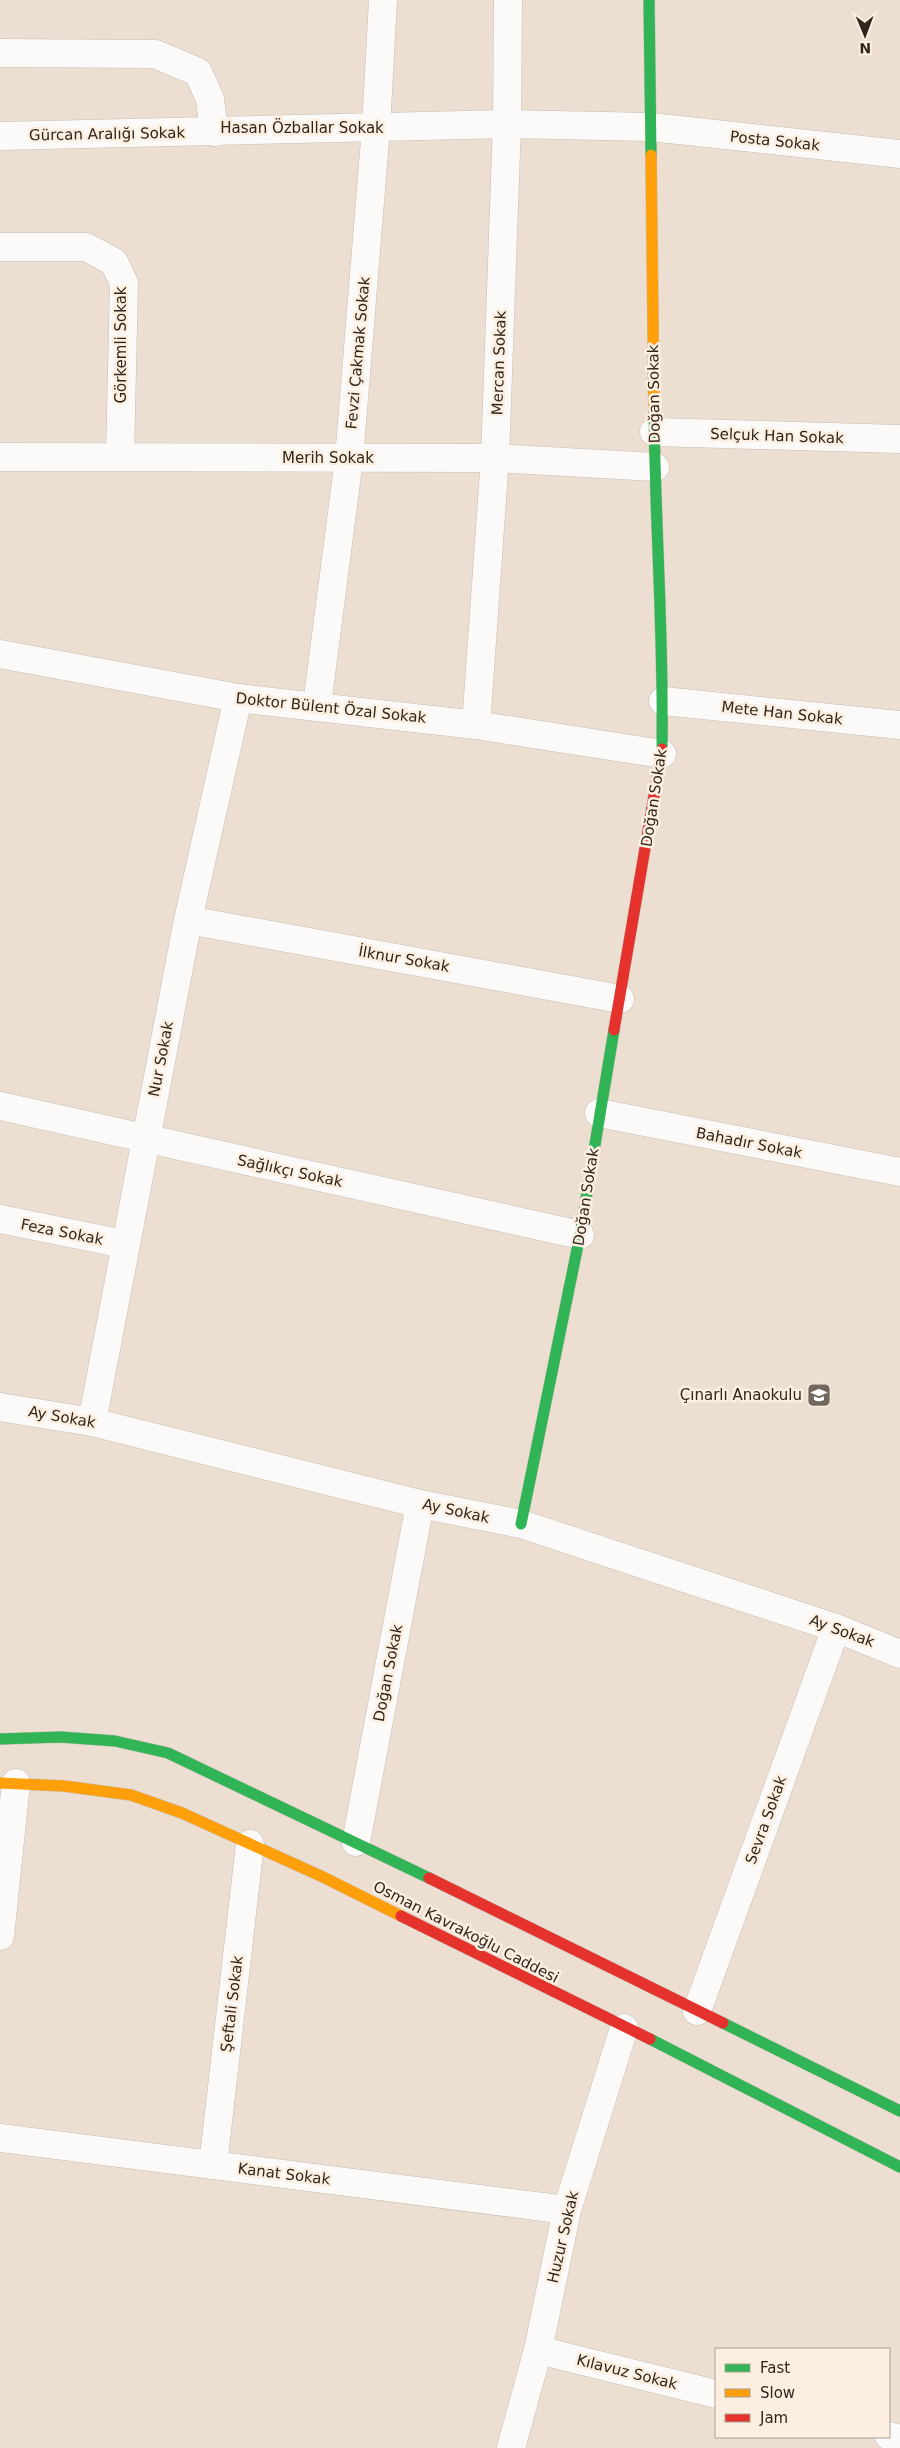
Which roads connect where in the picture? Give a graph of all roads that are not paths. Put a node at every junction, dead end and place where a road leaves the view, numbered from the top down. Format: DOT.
graph roads {
  1 [pos="383,0"];
  2 [pos="508,0"];
  3 [pos="649,0"];
  4 [pos="0,53"];
  5 [pos="506,124"];
  6 [pos="651,127"];
  7 [pos="376,128"];
  8 [pos="214,132"];
  9 [pos="0,136"];
  10 [pos="900,154"];
  11 [pos="0,247"];
  12 [pos="654,432"];
  13 [pos="900,440"];
  14 [pos="0,457"];
  15 [pos="120,457"];
  16 [pos="496,458"];
  17 [pos="349,459"];
  18 [pos="655,467"];
  19 [pos="0,654"];
  20 [pos="238,698"];
  21 [pos="663,701"];
  22 [pos="317,705"];
  23 [pos="900,724"];
  24 [pos="476,725"];
  25 [pos="662,754"];
  26 [pos="188,920"];
  27 [pos="620,998"];
  28 [pos="0,1106"];
  29 [pos="599,1113"];
  30 [pos="146,1139"];
  31 [pos="900,1172"];
  32 [pos="0,1219"];
  33 [pos="580,1235"];
  34 [pos="124,1244"];
  35 [pos="0,1407"];
  36 [pos="92,1422"];
  37 [pos="420,1504"];
  38 [pos="521,1524"];
  39 [pos="836,1628"];
  40 [pos="900,1654"];
  41 [pos="0,1739"];
  42 [pos="8,1783"];
  43 [pos="356,1842"];
  44 [pos="250,1844"];
  45 [pos="0,1936"];
  46 [pos="697,2012"];
  47 [pos="624,2028"];
  48 [pos="900,2111"];
  49 [pos="0,2138"];
  50 [pos="213,2165"];
  51 [pos="900,2167"];
  52 [pos="567,2210"];
  53 [pos="538,2350"];
  54 [pos="715,2394"];
  55 [pos="511,2448"];
  1 -- 7 [label="street, Fevzi Çakmak Sokak"];
  2 -- 5 [label="street, Mercan Sokak"];
  3 -- 6 [label="street, Doğan Sokak"];
  4 -- 8 [label="street, Hasan Özballar Sokak"];
  5 -- 6 [label="street, Hasan Özballar Sokak"];
  5 -- 7 [label="street, Hasan Özballar Sokak"];
  5 -- 16 [label="street, Mercan Sokak"];
  6 -- 10 [label="street, Posta Sokak"];
  6 -- 12 [label="street, Doğan Sokak"];
  7 -- 8 [label="street, Hasan Özballar Sokak"];
  7 -- 17 [label="street, Fevzi Çakmak Sokak"];
  8 -- 9 [label="street, Gürcan Aralığı Sokak"];
  11 -- 15 [label="street, Görkemli Sokak"];
  12 -- 13 [label="street, Selçuk Han Sokak"];
  12 -- 18 [label="street, Doğan Sokak"];
  14 -- 15 [label="street, Merih Sokak"];
  15 -- 17 [label="street, Merih Sokak"];
  16 -- 17 [label="street, Merih Sokak"];
  16 -- 18 [label="street, Merih Sokak"];
  16 -- 24 [label="street, Mercan Sokak"];
  17 -- 22 [label="street, Fevzi Çakmak Sokak"];
  18 -- 21 [label="street, Doğan Sokak"];
  19 -- 20 [label="street, Doktor Bülent Özal Sokak"];
  20 -- 22 [label="street, Doktor Bülent Özal Sokak"];
  20 -- 26 [label="street, Nur Sokak"];
  21 -- 23 [label="street, Mete Han Sokak"];
  21 -- 25 [label="street, Doğan Sokak"];
  22 -- 24 [label="street, Doktor Bülent Özal Sokak"];
  24 -- 25 [label="street, Doktor Bülent Özal Sokak"];
  25 -- 27 [label="street, Doğan Sokak"];
  26 -- 27 [label="street, İlknur Sokak"];
  26 -- 30 [label="street, Nur Sokak"];
  27 -- 29 [label="street, Doğan Sokak"];
  28 -- 30 [label="street, Sağlıkçı Sokak"];
  29 -- 31 [label="street, Bahadır Sokak"];
  29 -- 33 [label="street, Doğan Sokak"];
  30 -- 33 [label="street, Sağlıkçı Sokak"];
  30 -- 34 [label="street, Nur Sokak"];
  32 -- 34 [label="street, Feza Sokak"];
  33 -- 38 [label="street, Doğan Sokak"];
  34 -- 36 [label="street, Nur Sokak"];
  35 -- 36 [label="street, Ay Sokak"];
  36 -- 37 [label="street, Ay Sokak"];
  37 -- 38 [label="street, Ay Sokak"];
  37 -- 43 [label="street, Doğan Sokak"];
  38 -- 39 [label="street, Ay Sokak"];
  39 -- 40 [label="street, Ay Sokak"];
  39 -- 46 [label="street, Sevra Sokak"];
  41 -- 43 [label="street, Osman Kavrakoğlu Caddesi"];
  42 -- 44 [label="street, Osman Kavrakoğlu Caddesi"];
  42 -- 45 [label="street"];
  43 -- 46 [label="street, Osman Kavrakoğlu Caddesi"];
  44 -- 47 [label="street, Osman Kavrakoğlu Caddesi"];
  44 -- 50 [label="street, Şeftali Sokak"];
  46 -- 48 [label="street, Osman Kavrakoğlu Caddesi"];
  47 -- 51 [label="street, Osman Kavrakoğlu Caddesi"];
  47 -- 52 [label="street, Huzur Sokak"];
  49 -- 50 [label="street, Kanat Sokak"];
  50 -- 52 [label="street, Kanat Sokak"];
  52 -- 53 [label="street, Huzur Sokak"];
  53 -- 54 [label="street, Kılavuz Sokak"];
  53 -- 55 [label="street, Huzur Sokak"];
}
